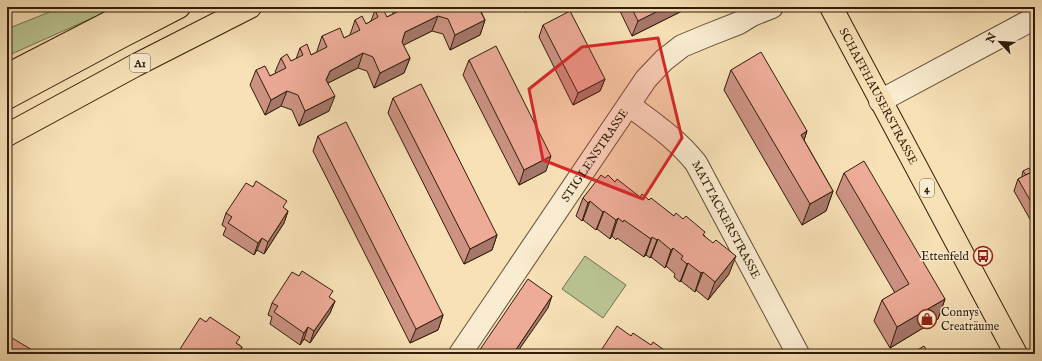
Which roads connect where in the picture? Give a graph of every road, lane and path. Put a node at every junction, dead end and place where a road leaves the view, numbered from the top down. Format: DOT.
graph roads {
  1 [pos="139,7"];
  2 [pos="179,7"];
  3 [pos="250,7"];
  4 [pos="772,7"];
  5 [pos="831,7"];
  6 [pos="1035,18"];
  7 [pos="7,76"];
  8 [pos="7,98"];
  9 [pos="880,101"];
  10 [pos="629,105"];
  11 [pos="33,121"];
  12 [pos="7,135"];
  13 [pos="7,141"];
  14 [pos="460,354"];
  15 [pos="798,354"];
  16 [pos="1016,354"];
  1 -- 7 [label="main road"];
  2 -- 8 [label="main road"];
  3 -- 11 [label="main road, A1"];
  4 -- 10 [label="street, STIGLENSTRASSE"];
  5 -- 9 [label="main road, SCHAFFHAUSERSTRASSE / 4"];
  6 -- 9 [label="street"];
  9 -- 16 [label="main road, SCHAFFHAUSERSTRASSE / 4"];
  10 -- 14 [label="street, STIGLENSTRASSE"];
  10 -- 15 [label="street, MATTACKERSTRASSE"];
  11 -- 12 [label="main road, A1"];
  11 -- 13 [label="main road"];
}
